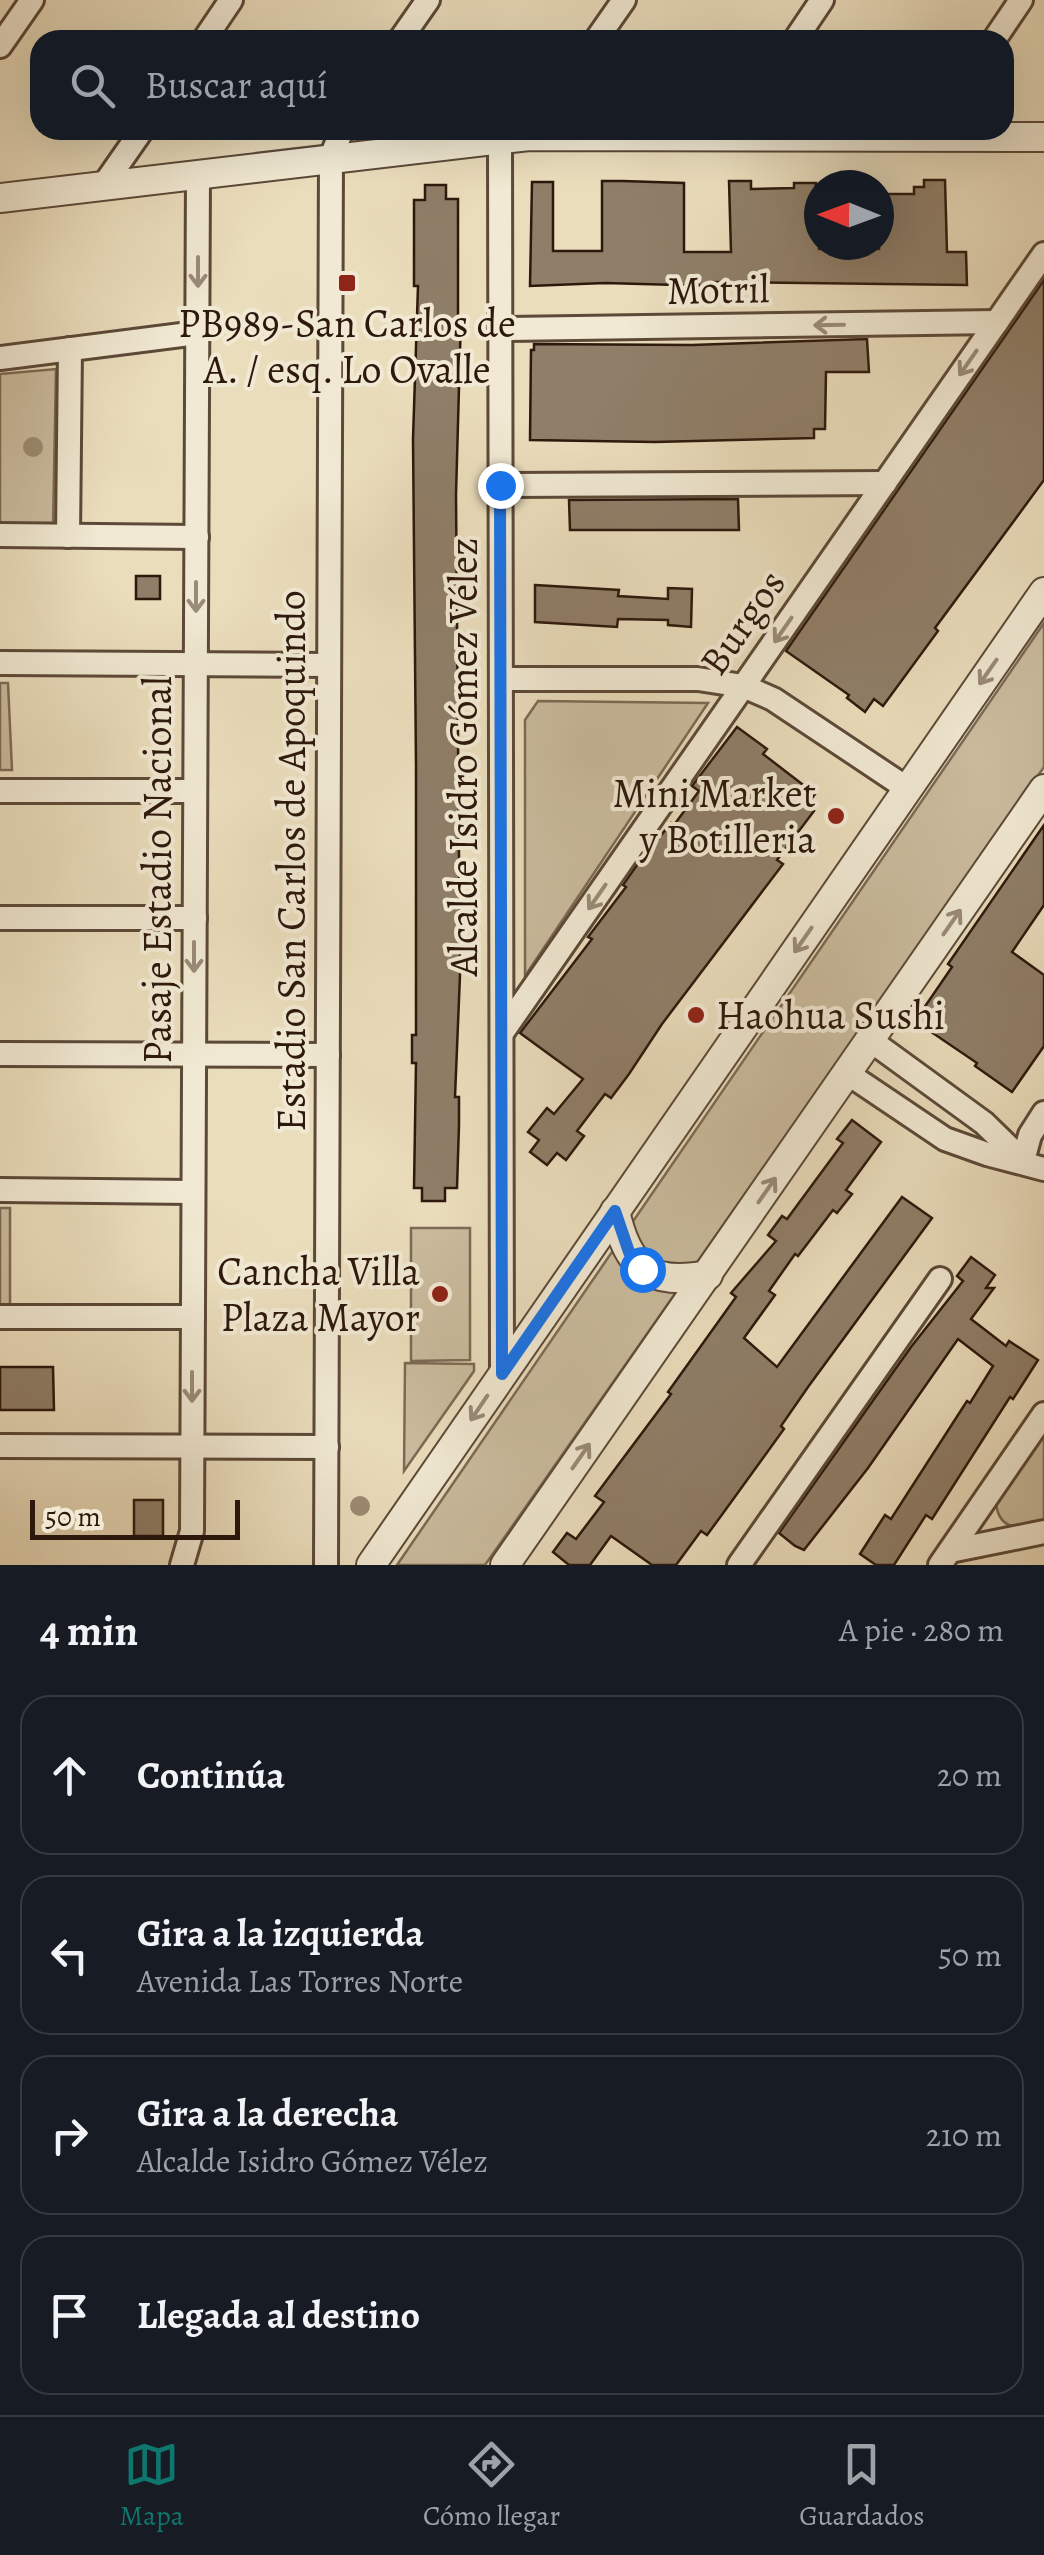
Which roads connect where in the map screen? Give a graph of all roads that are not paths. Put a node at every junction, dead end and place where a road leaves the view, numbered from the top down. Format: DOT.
graph roads {
  1 [pos="32,0"];
  2 [pos="231,0"];
  3 [pos="428,0"];
  4 [pos="624,0"];
  5 [pos="822,0"];
  6 [pos="1021,0"];
  7 [pos="211,30"];
  8 [pos="407,30"];
  9 [pos="603,30"];
  10 [pos="802,30"];
  11 [pos="1001,30"];
  12 [pos="0,46"];
  13 [pos="1014,136"];
  14 [pos="1044,137"];
  15 [pos="135,140"];
  16 [pos="338,140"];
  17 [pos="491,140"];
  18 [pos="500,140"];
  19 [pos="331,157"];
  20 [pos="198,174"];
  21 [pos="103,186"];
  22 [pos="0,198"];
  23 [pos="1044,254"];
  24 [pos="996,322"];
  25 [pos="500,328"];
  26 [pos="198,334"];
  27 [pos="70,349"];
  28 [pos="0,358"];
  29 [pos="885,483"];
  30 [pos="500,485"];
  31 [pos="0,535"];
  32 [pos="68,536"];
  33 [pos="197,537"];
  34 [pos="1044,592"];
  35 [pos="0,663"];
  36 [pos="196,664"];
  37 [pos="329,665"];
  38 [pos="501,679"];
  39 [pos="743,686"];
  40 [pos="908,789"];
  41 [pos="1044,789"];
  42 [pos="0,791"];
  43 [pos="196,791"];
  44 [pos="0,918"];
  45 [pos="195,918"];
  46 [pos="502,1033"];
  47 [pos="870,1040"];
  48 [pos="0,1054"];
  49 [pos="194,1055"];
  50 [pos="328,1055"];
  51 [pos="847,1073"];
  52 [pos="968,1111"];
  53 [pos="1044,1114"];
  54 [pos="945,1139"];
  55 [pos="1033,1165"];
  56 [pos="0,1190"];
  57 [pos="193,1192"];
  58 [pos="615,1211"];
  59 [pos="708,1275"];
  60 [pos="940,1279"];
  61 [pos="0,1316"];
  62 [pos="193,1318"];
  63 [pos="502,1374"];
  64 [pos="1044,1414"];
  65 [pos="0,1446"];
  66 [pos="192,1446"];
  67 [pos="327,1447"];
  68 [pos="1044,1532"];
  69 [pos="945,1558"];
  70 [pos="182,1565"];
  71 [pos="326,1565"];
  72 [pos="371,1565"];
  73 [pos="505,1565"];
  74 [pos="739,1565"];
  1 -- 12 [label="street"];
  2 -- 7 [label="street"];
  3 -- 8 [label="street"];
  4 -- 9 [label="street"];
  5 -- 10 [label="street"];
  6 -- 11 [label="street"];
  13 -- 14 [label="street"];
  15 -- 21 [label="street"];
  16 -- 19 [label="street"];
  17 -- 19 [label="street"];
  18 -- 25 [label="street, Alcalde Isidro Gómez Vélez"];
  19 -- 20 [label="street"];
  19 -- 37 [label="street, Estadio San Carlos de Apoquindo"];
  20 -- 21 [label="street"];
  20 -- 26 [label="street, Pasaje Estadio Nacional, one-way"];
  21 -- 22 [label="street"];
  23 -- 24 [label="street, Burgos"];
  24 -- 25 [label="street, Motril, one-way"];
  24 -- 29 [label="street, Burgos, one-way"];
  25 -- 30 [label="street, Alcalde Isidro Gómez Vélez"];
  26 -- 27 [label="street"];
  26 -- 33 [label="street, Pasaje Estadio Nacional"];
  27 -- 28 [label="street"];
  27 -- 32 [label="street"];
  29 -- 30 [label="street"];
  29 -- 39 [label="street, Burgos, one-way"];
  30 -- 38 [label="street, Alcalde Isidro Gómez Vélez"];
  31 -- 32 [label="street"];
  32 -- 33 [label="street"];
  33 -- 36 [label="street, Pasaje Estadio Nacional, one-way"];
  34 -- 40 [label="street, one-way"];
  35 -- 36 [label="street"];
  36 -- 37 [label="street"];
  36 -- 43 [label="street, Pasaje Estadio Nacional"];
  37 -- 50 [label="street, Estadio San Carlos de Apoquindo"];
  38 -- 39 [label="street"];
  38 -- 46 [label="street, Alcalde Isidro Gómez Vélez"];
  39 -- 40 [label="street"];
  39 -- 46 [label="street, Burgos, one-way"];
  40 -- 58 [label="street, one-way"];
  47 -- 41 [label="street, one-way"];
  42 -- 43 [label="street"];
  43 -- 45 [label="street, Pasaje Estadio Nacional"];
  44 -- 45 [label="street"];
  45 -- 49 [label="street, Pasaje Estadio Nacional, one-way"];
  46 -- 63 [label="street, Alcalde Isidro Gómez Vélez"];
  47 -- 51 [label="street"];
  47 -- 52 [label="street"];
  48 -- 49 [label="street"];
  49 -- 50 [label="street"];
  49 -- 57 [label="street, Pasaje Estadio Nacional"];
  50 -- 67 [label="street, Estadio San Carlos de Apoquindo"];
  51 -- 54 [label="street"];
  59 -- 51 [label="street, one-way"];
  52 -- 54 [label="street"];
  52 -- 55 [label="street"];
  53 -- 55 [label="street"];
  54 -- 55 [label="street"];
  56 -- 57 [label="street"];
  57 -- 62 [label="street, Pasaje Estadio Nacional"];
  58 -- 59 [label="street"];
  58 -- 63 [label="street"];
  73 -- 59 [label="street, one-way"];
  60 -- 74 [label="street"];
  61 -- 62 [label="street"];
  62 -- 66 [label="street, Pasaje Estadio Nacional, one-way"];
  63 -- 72 [label="street, one-way"];
  64 -- 69 [label="street"];
  65 -- 66 [label="street"];
  66 -- 67 [label="street"];
  66 -- 70 [label="street, Pasaje Estadio Nacional"];
  67 -- 71 [label="street, Estadio San Carlos de Apoquindo"];
  68 -- 69 [label="street"];
}
